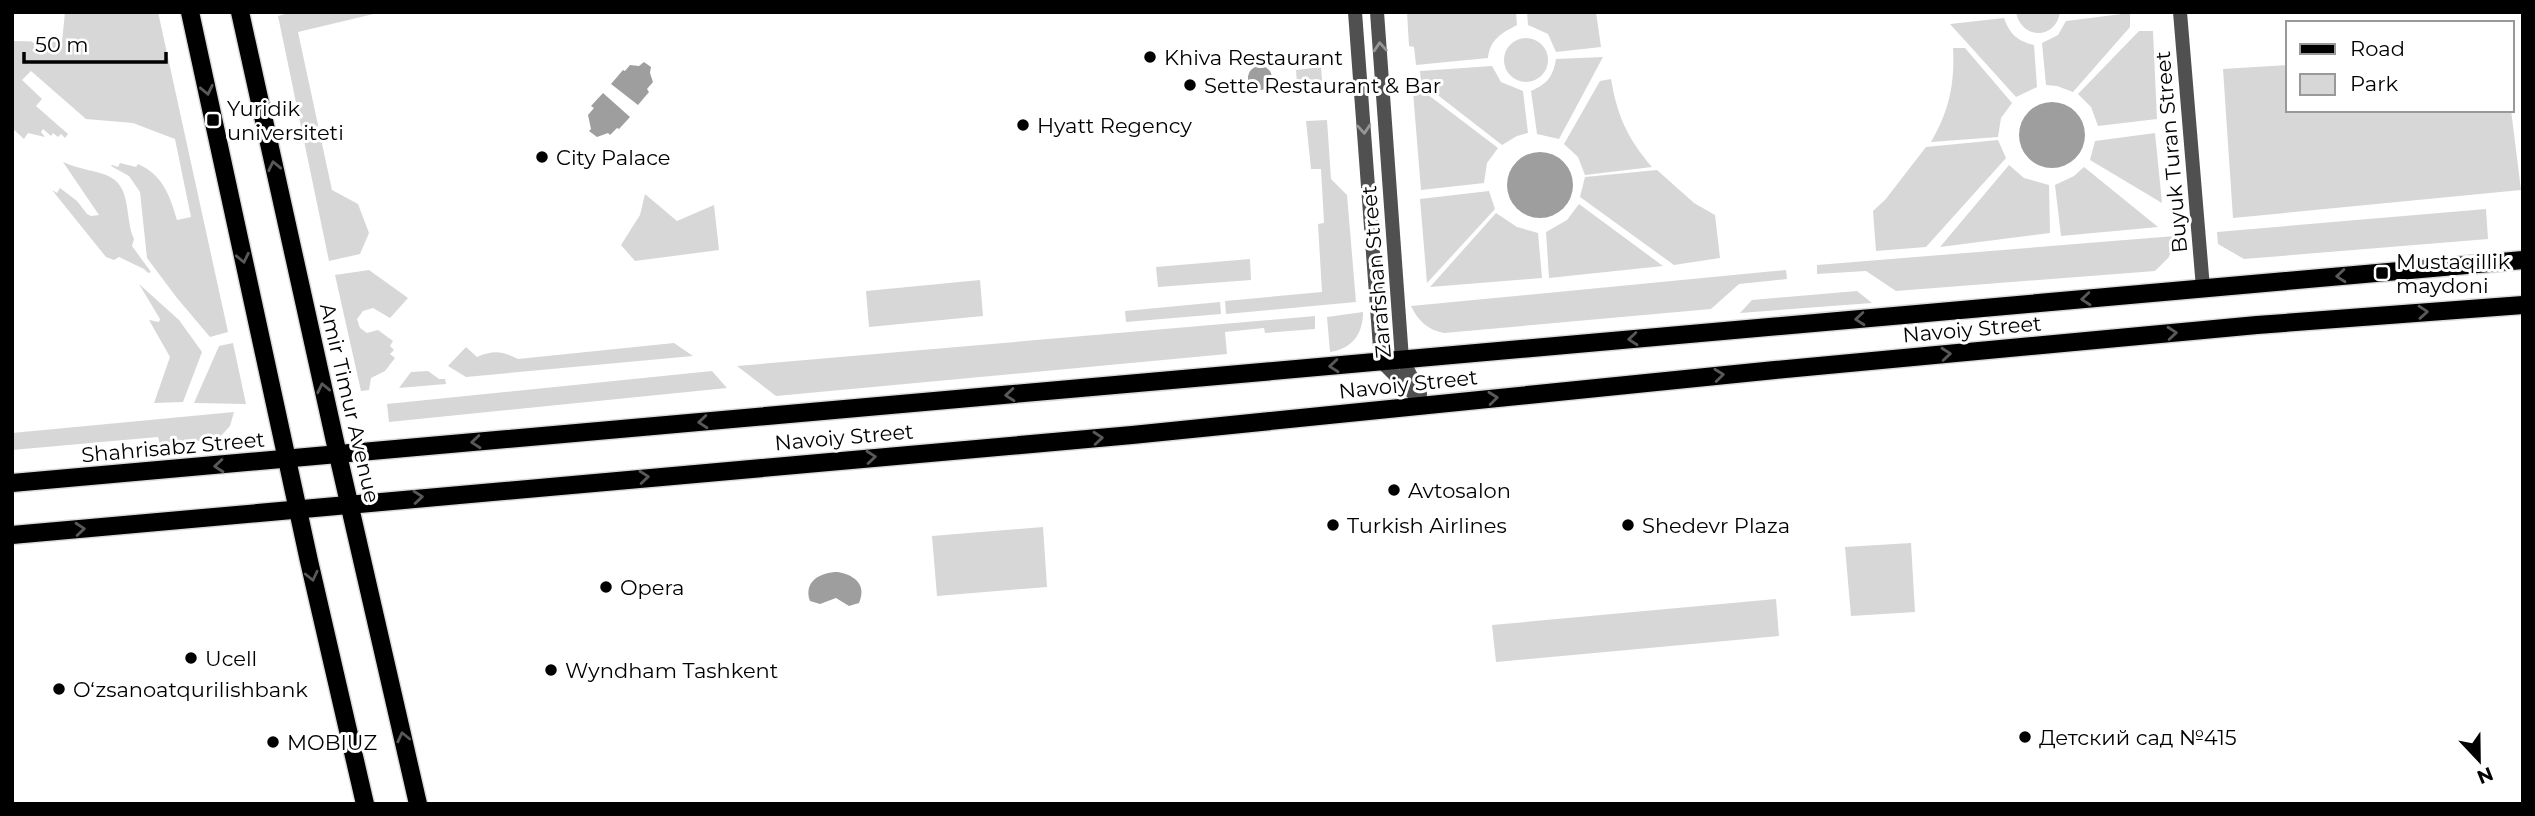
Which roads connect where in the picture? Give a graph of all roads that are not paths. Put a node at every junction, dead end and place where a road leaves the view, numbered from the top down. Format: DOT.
graph roads {
  1 [pos="190,12"];
  2 [pos="240,12"];
  3 [pos="1355,12"];
  4 [pos="1377,12"];
  5 [pos="2180,12"];
  6 [pos="2523,253"];
  7 [pos="2515,261"];
  8 [pos="2203,288"];
  9 [pos="2523,305"];
  10 [pos="1402,359"];
  11 [pos="1381,362"];
  12 [pos="1425,405"];
  13 [pos="338,455"];
  14 [pos="287,460"];
  15 [pos="12,484"];
  16 [pos="350,504"];
  17 [pos="298,510"];
  18 [pos="12,535"];
  19 [pos="365,804"];
  20 [pos="418,804"];
  1 -- 14 [label="main road, one-way"];
  13 -- 2 [label="main road, Amir Timur Avenue, one-way"];
  3 -- 11 [label="street, Zarafshan Street, one-way"];
  10 -- 4 [label="street, Zarafshan Street, one-way"];
  5 -- 8 [label="street, Buyuk Turan Street"];
  6 -- 7 [label="main road"];
  7 -- 8 [label="main road, Navoiy Street, one-way"];
  8 -- 10 [label="main road, Navoiy Street, one-way"];
  12 -- 9 [label="main road, Navoiy Street, one-way"];
  10 -- 11 [label="main road, Navoiy Street"];
  10 -- 12 [label="street, Zarafshan Street"];
  11 -- 12 [label="street, Zarafshan Street"];
  11 -- 13 [label="main road, Navoiy Street, one-way"];
  16 -- 12 [label="main road, Navoiy Street, one-way"];
  13 -- 14 [label="main road, Shahrisabz Street"];
  13 -- 16 [label="main road, Amir Timur Avenue"];
  14 -- 15 [label="main road, Shahrisabz Street, one-way"];
  14 -- 17 [label="main road"];
  16 -- 17 [label="main road, Navoiy Street"];
  20 -- 16 [label="main road, Amir Timur Avenue, one-way"];
  18 -- 17 [label="main road, one-way"];
  17 -- 19 [label="main road, one-way"];
}
